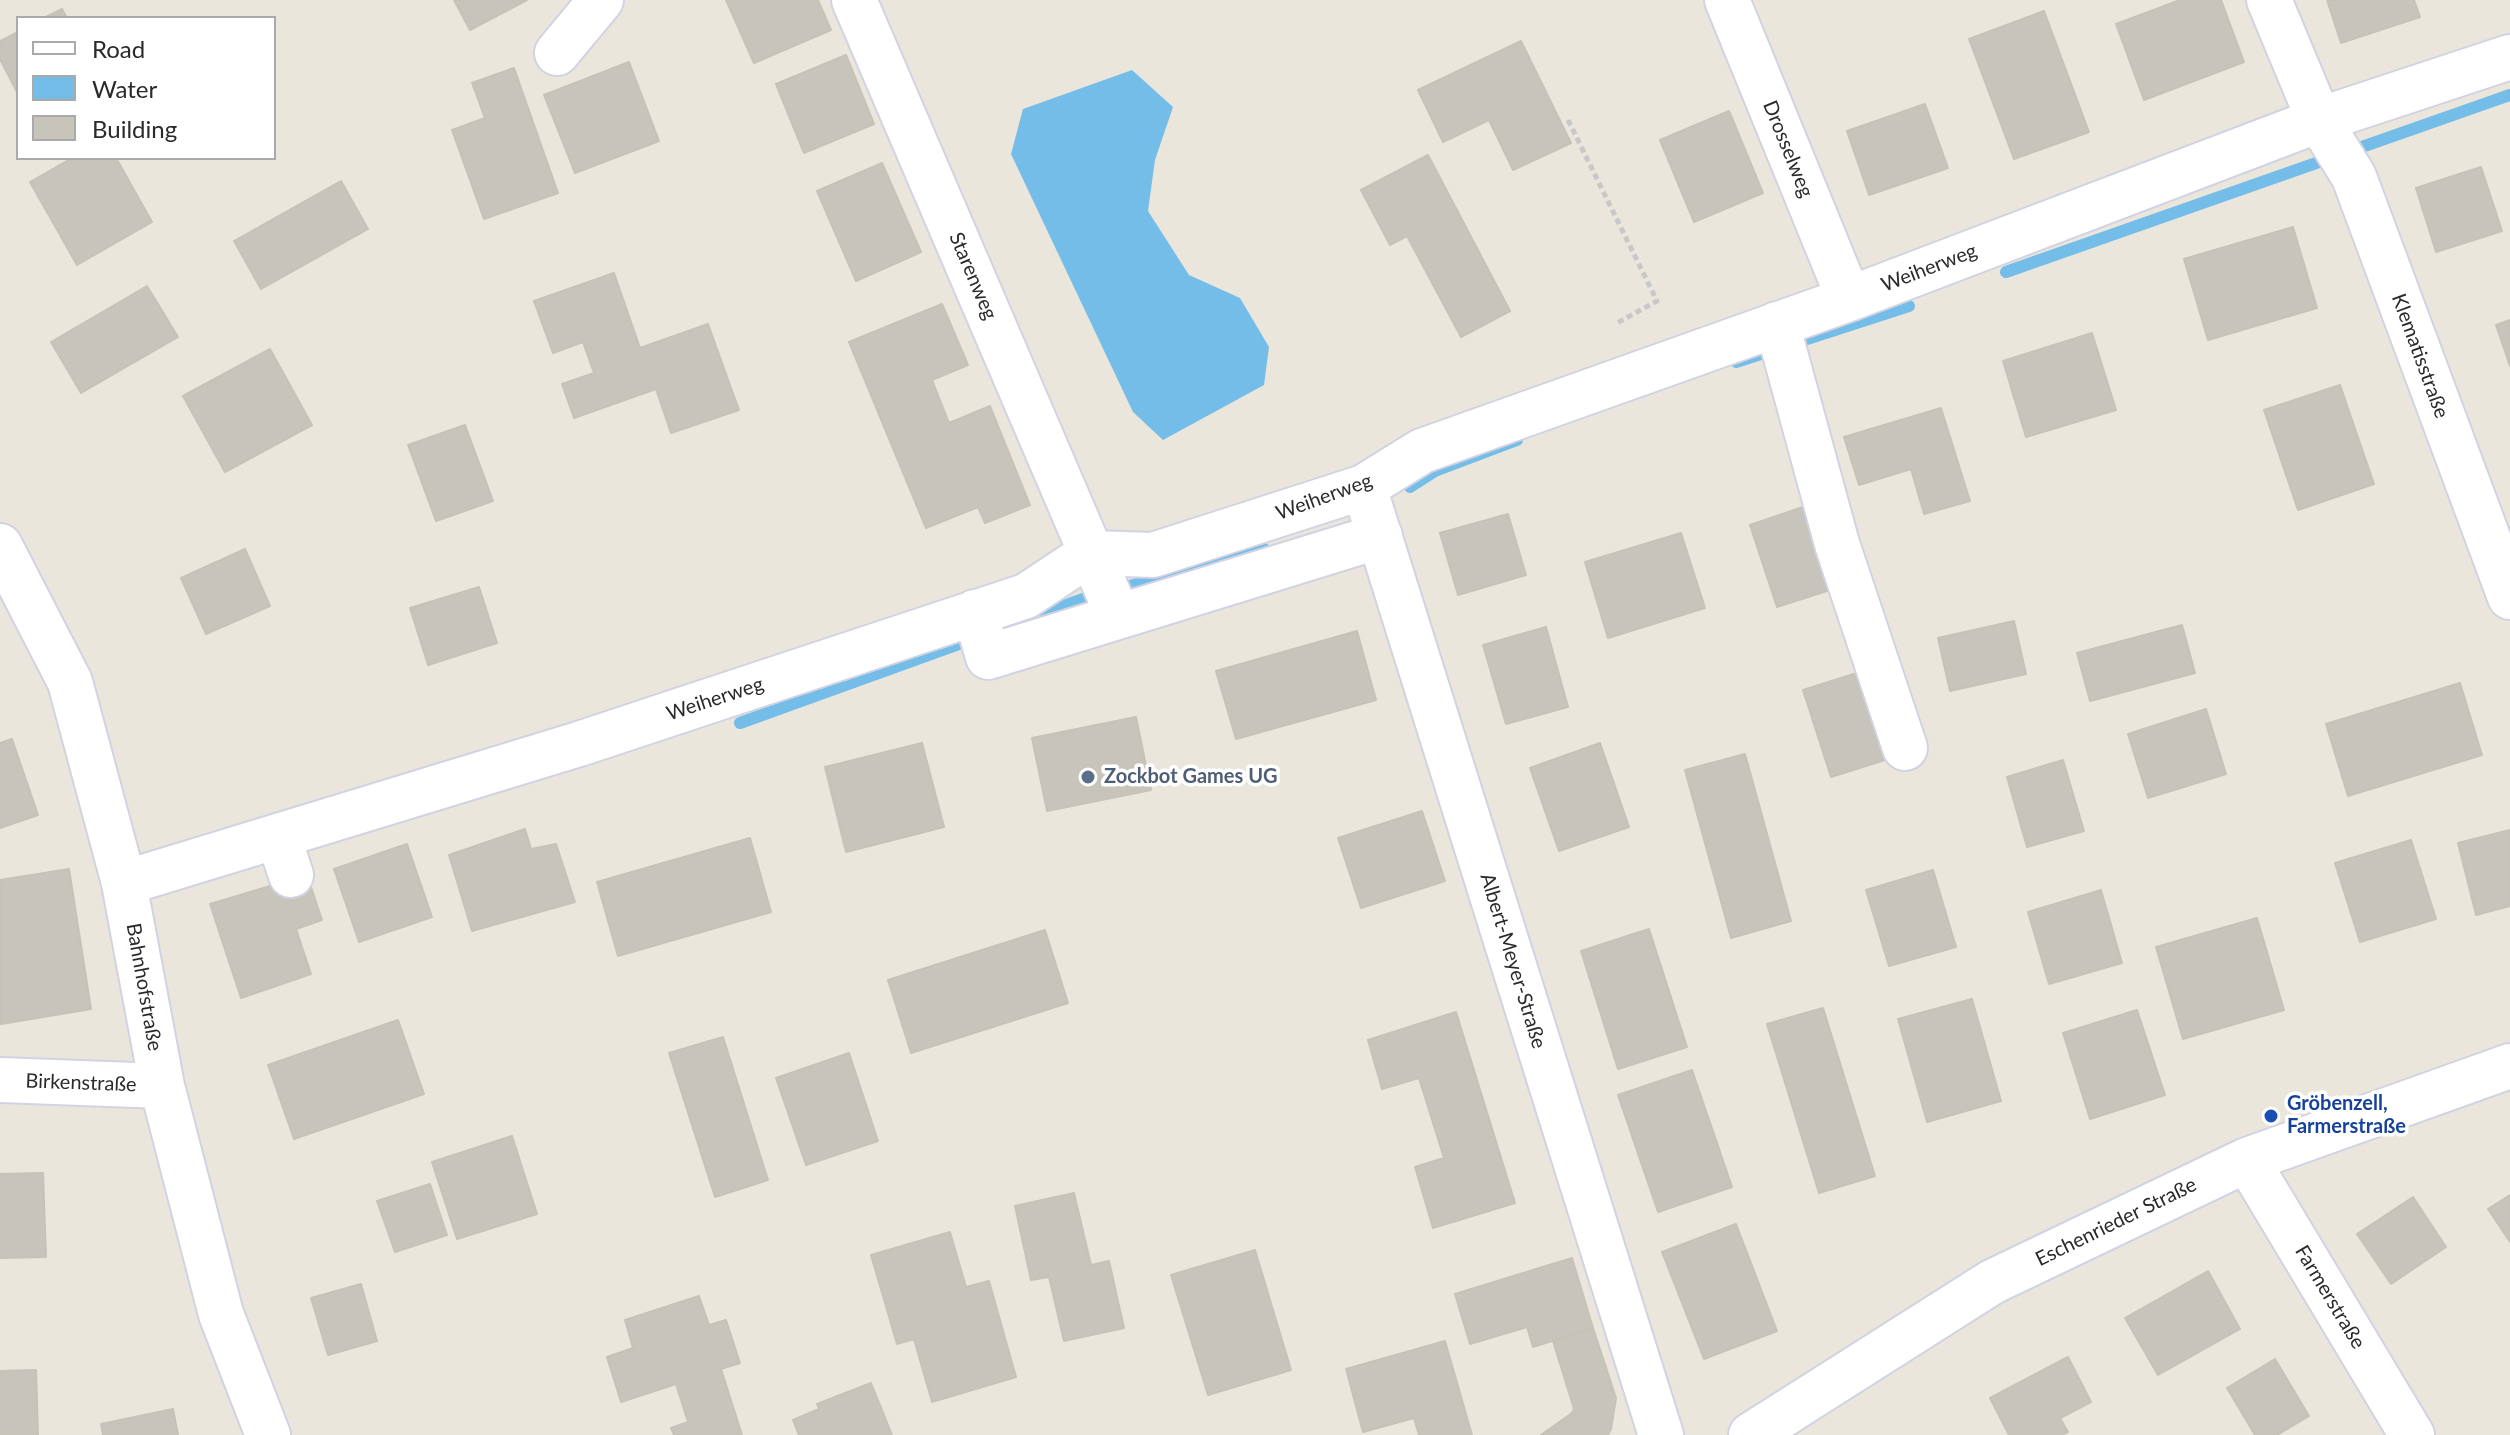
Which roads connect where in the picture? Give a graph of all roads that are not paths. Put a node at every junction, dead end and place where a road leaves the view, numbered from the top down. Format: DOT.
graph roads {
  1 [pos="601,0"];
  2 [pos="854,0"];
  3 [pos="1727,0"];
  4 [pos="2269,0"];
  5 [pos="557,53"];
  6 [pos="2510,57"];
  7 [pos="2333,142"];
  8 [pos="1849,299"];
  9 [pos="1781,340"];
  10 [pos="1364,487"];
  11 [pos="1380,536"];
  12 [pos="0,546"];
  13 [pos="1106,587"];
  14 [pos="2510,597"];
  15 [pos="979,627"];
  16 [pos="1905,748"];
  17 [pos="124,883"];
  18 [pos="2510,1066"];
  19 [pos="0,1080"];
  20 [pos="162,1086"];
  21 [pos="2247,1160"];
  22 [pos="268,1435"];
  23 [pos="1661,1435"];
  24 [pos="1751,1435"];
  25 [pos="2412,1435"];
  1 -- 5 [label="street"];
  2 -- 13 [label="street, Starenweg"];
  3 -- 8 [label="street, Drosselweg"];
  4 -- 7 [label="street, Klematisstraße"];
  6 -- 7 [label="street, Weiherweg"];
  7 -- 8 [label="street, Weiherweg"];
  7 -- 14 [label="street, Klematisstraße"];
  8 -- 9 [label="street, Weiherweg"];
  9 -- 10 [label="street, Weiherweg"];
  9 -- 16 [label="street"];
  10 -- 11 [label="street, Albert-Meyer-Straße"];
  10 -- 13 [label="street, Weiherweg"];
  11 -- 13 [label="street"];
  11 -- 23 [label="street, Albert-Meyer-Straße"];
  12 -- 17 [label="street, Bahnhofstraße"];
  13 -- 15 [label="street, Weiherweg"];
  13 -- 15 [label="street"];
  15 -- 17 [label="street, Weiherweg"];
  17 -- 20 [label="street, Bahnhofstraße"];
  18 -- 21 [label="street, Eschenrieder Straße"];
  19 -- 20 [label="street, Birkenstraße"];
  20 -- 22 [label="street, Bahnhofstraße"];
  21 -- 24 [label="street, Eschenrieder Straße"];
  21 -- 25 [label="street, Farmerstraße"];
}
